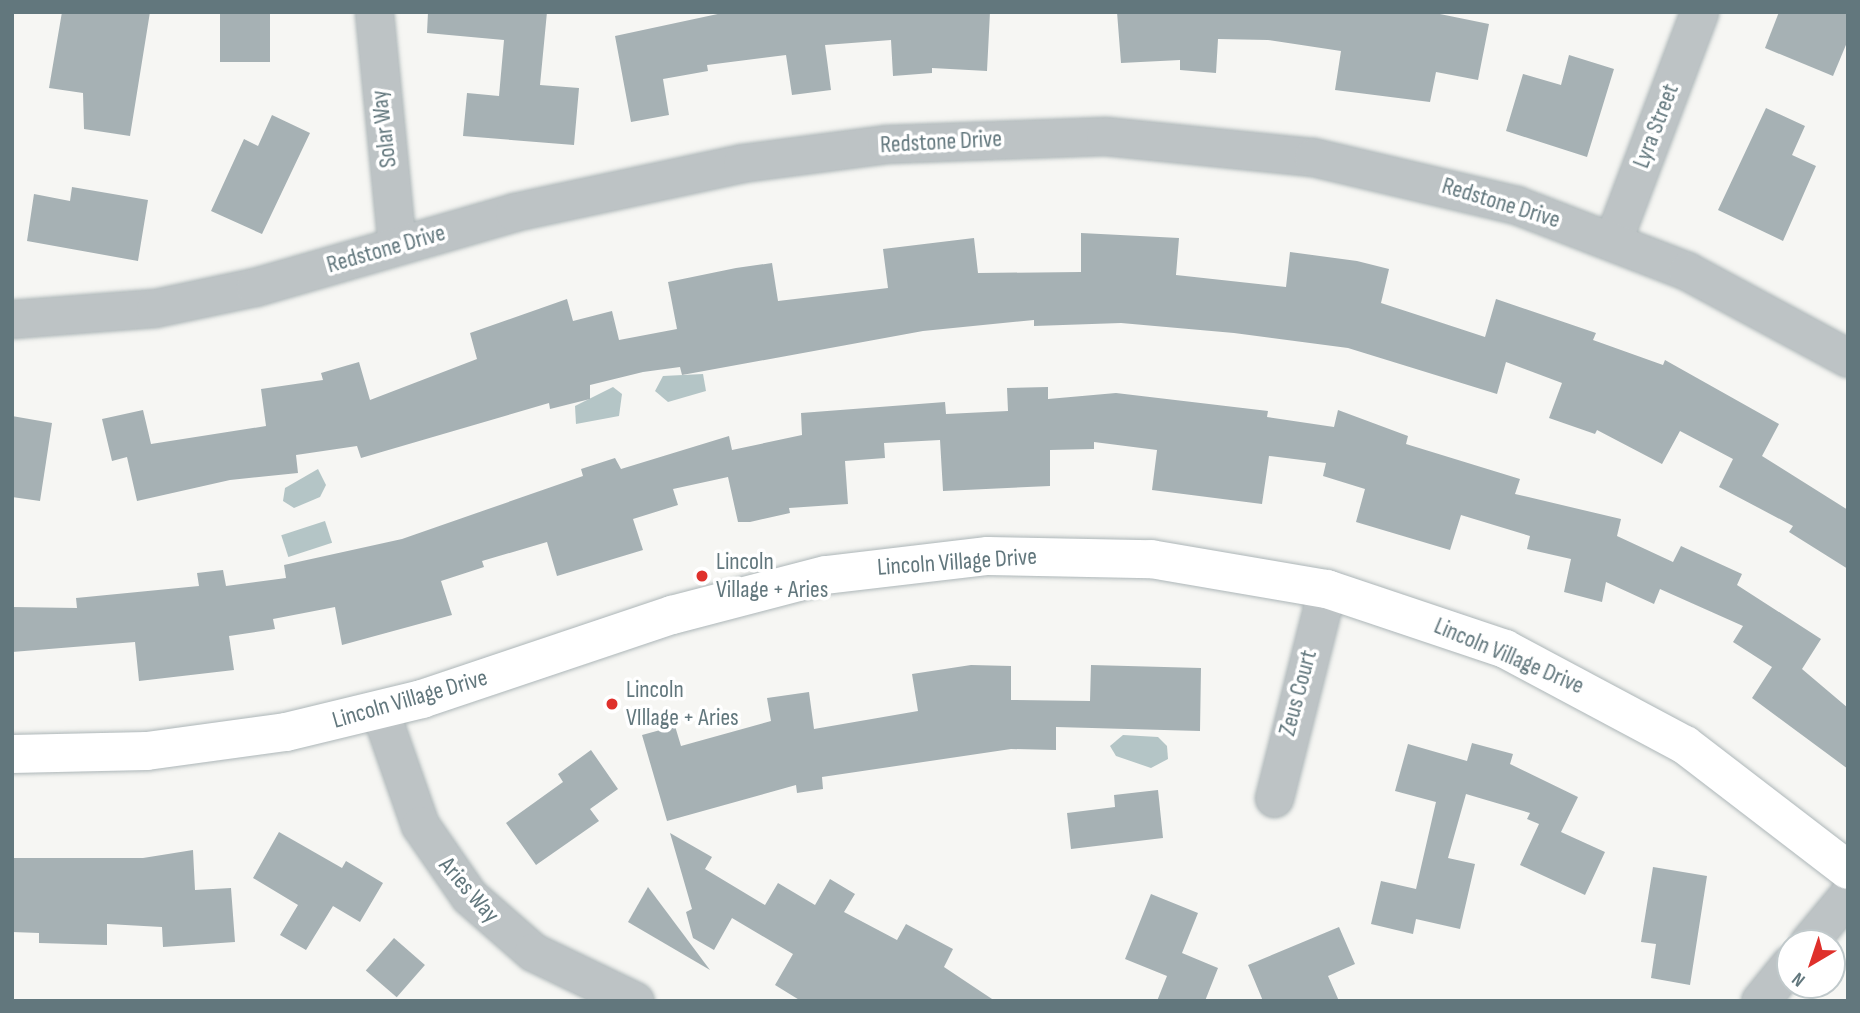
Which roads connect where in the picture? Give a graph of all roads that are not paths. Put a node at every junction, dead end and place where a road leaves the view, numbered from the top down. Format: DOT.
graph roads {
  1 [pos="374,12"];
  2 [pos="1699,12"];
  3 [pos="1613,240"];
  4 [pos="397,245"];
  5 [pos="12,319"];
  6 [pos="1848,358"];
  7 [pos="1327,589"];
  8 [pos="380,711"];
  9 [pos="12,754"];
  10 [pos="1274,798"];
  11 [pos="1848,870"];
  12 [pos="1848,895"];
  13 [pos="1820,929"];
  14 [pos="1776,981"];
  15 [pos="635,1001"];
  16 [pos="1760,1001"];
  1 -- 4 [label="street, Solar Way"];
  2 -- 3 [label="street, Lyra Street"];
  3 -- 4 [label="street, Redstone Drive"];
  3 -- 6 [label="street, Redstone Drive"];
  4 -- 5 [label="street, Redstone Drive"];
  7 -- 8 [label="street, Lincoln Village Drive"];
  7 -- 10 [label="street, Zeus Court"];
  7 -- 11 [label="street, Lincoln Village Drive"];
  8 -- 9 [label="street, Lincoln Village Drive"];
  8 -- 15 [label="street, Aries Way"];
  12 -- 13 [label="street"];
  14 -- 16 [label="street"];
}
